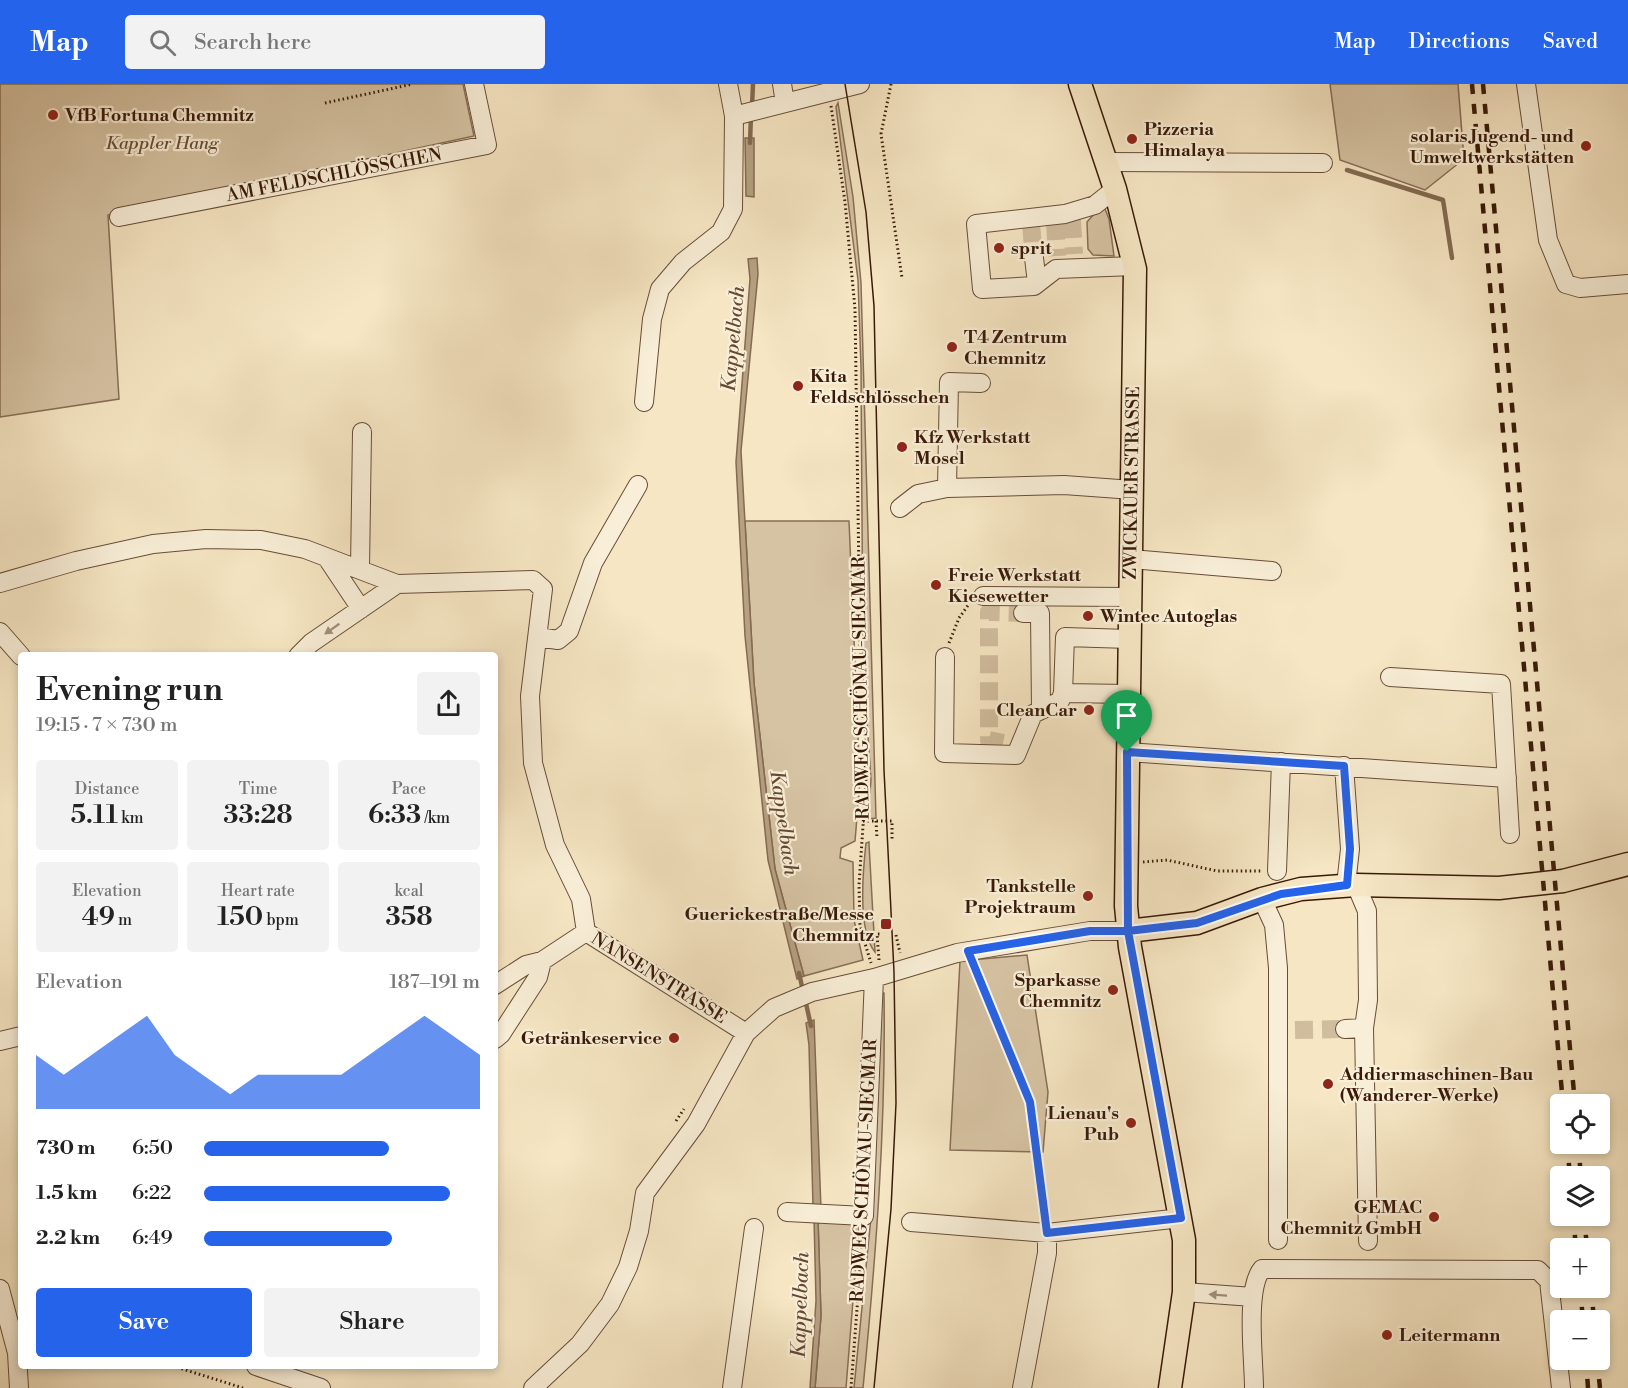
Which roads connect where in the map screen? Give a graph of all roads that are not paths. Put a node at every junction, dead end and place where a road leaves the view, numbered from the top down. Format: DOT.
graph roads {
  1 [pos="474,84"];
  2 [pos="728,84"];
  3 [pos="782,84"];
  4 [pos="860,84"];
  5 [pos="1080,84"];
  6 [pos="1526,84"];
  7 [pos="785,103"];
  8 [pos="734,116"];
  9 [pos="1107,162"];
  10 [pos="1323,163"];
  11 [pos="1115,189"];
  12 [pos="118,217"];
  13 [pos="1034,258"];
  14 [pos="1134,266"];
  15 [pos="1037,283"];
  16 [pos="1628,284"];
  17 [pos="981,383"];
  18 [pos="644,402"];
  19 [pos="362,432"];
  20 [pos="638,485"];
  21 [pos="947,488"];
  22 [pos="1132,490"];
  23 [pos="900,508"];
  24 [pos="327,558"];
  25 [pos="1131,559"];
  26 [pos="360,569"];
  27 [pos="1272,571"];
  28 [pos="0,583"];
  29 [pos="398,584"];
  30 [pos="983,596"];
  31 [pos="1130,597"];
  32 [pos="360,609"];
  33 [pos="1031,613"];
  34 [pos="0,632"];
  35 [pos="538,637"];
  36 [pos="1129,639"];
  37 [pos="303,652"];
  38 [pos="18,653"];
  39 [pos="945,657"];
  40 [pos="1390,677"];
  41 [pos="1063,693"];
  42 [pos="1128,694"];
  43 [pos="1041,710"];
  44 [pos="1127,752"];
  45 [pos="1281,762"];
  46 [pos="1344,766"];
  47 [pos="1507,778"];
  48 [pos="1510,834"];
  49 [pos="1628,864"];
  50 [pos="1277,871"];
  51 [pos="1351,885"];
  52 [pos="1262,899"];
  53 [pos="1128,931"];
  54 [pos="586,932"];
  55 [pos="542,961"];
  56 [pos="877,977"];
  57 [pos="498,983"];
  58 [pos="1364,1028"];
  59 [pos="1345,1029"];
  60 [pos="498,1032"];
  61 [pos="746,1033"];
  62 [pos="18,1036"];
  63 [pos="0,1041"];
  64 [pos="795,1212"];
  65 [pos="1181,1218"];
  66 [pos="911,1222"];
  67 [pos="754,1228"];
  68 [pos="1047,1233"];
  69 [pos="1278,1239"];
  70 [pos="1368,1241"];
  71 [pos="0,1289"];
  72 [pos="1184,1292"];
  73 [pos="1253,1297"];
  74 [pos="18,1349"];
  75 [pos="19,1369"];
  76 [pos="265,1369"];
  77 [pos="19,1388"];
  78 [pos="321,1388"];
  79 [pos="533,1388"];
  80 [pos="732,1388"];
  81 [pos="1022,1388"];
  82 [pos="1170,1388"];
  83 [pos="1254,1388"];
  84 [pos="1561,1388"];
  1 -- 12 [label="street, AM FELDSCHLÖSSCHEN"];
  2 -- 8 [label="street"];
  3 -- 7 [label="street"];
  4 -- 7 [label="street"];
  5 -- 9 [label="main road, ZWICKAUER STRASSE"];
  6 -- 16 [label="street"];
  7 -- 8 [label="street"];
  8 -- 18 [label="street"];
  9 -- 10 [label="street"];
  9 -- 11 [label="main road, ZWICKAUER STRASSE"];
  11 -- 14 [label="main road, ZWICKAUER STRASSE"];
  11 -- 15 [label="street"];
  13 -- 15 [label="street"];
  14 -- 15 [label="street"];
  14 -- 22 [label="main road, ZWICKAUER STRASSE"];
  17 -- 21 [label="street"];
  19 -- 26 [label="street"];
  20 -- 35 [label="street"];
  21 -- 22 [label="street"];
  21 -- 23 [label="street"];
  22 -- 25 [label="main road, ZWICKAUER STRASSE"];
  24 -- 26 [label="street"];
  24 -- 28 [label="street"];
  24 -- 32 [label="street"];
  25 -- 27 [label="street"];
  25 -- 31 [label="main road, ZWICKAUER STRASSE"];
  26 -- 29 [label="street"];
  29 -- 32 [label="street"];
  29 -- 35 [label="street, NANSENSTRASSE"];
  30 -- 31 [label="street"];
  31 -- 36 [label="main road, ZWICKAUER STRASSE"];
  32 -- 37 [label="street, one-way"];
  33 -- 43 [label="street"];
  34 -- 38 [label="street"];
  35 -- 54 [label="street, NANSENSTRASSE"];
  36 -- 41 [label="street"];
  36 -- 42 [label="main road, ZWICKAUER STRASSE"];
  39 -- 43 [label="street"];
  40 -- 47 [label="street"];
  41 -- 42 [label="street"];
  41 -- 43 [label="street"];
  42 -- 44 [label="main road, ZWICKAUER STRASSE"];
  44 -- 45 [label="street"];
  44 -- 53 [label="main road, ZWICKAUER STRASSE"];
  45 -- 46 [label="street"];
  45 -- 50 [label="street"];
  46 -- 47 [label="street"];
  46 -- 51 [label="street"];
  47 -- 48 [label="street"];
  49 -- 51 [label="main road"];
  51 -- 52 [label="main road"];
  51 -- 58 [label="street"];
  52 -- 53 [label="main road"];
  52 -- 69 [label="street"];
  53 -- 56 [label="street"];
  53 -- 65 [label="main road, ZWICKAUER STRASSE"];
  54 -- 55 [label="street"];
  54 -- 61 [label="street, NANSENSTRASSE"];
  55 -- 57 [label="street"];
  55 -- 60 [label="street"];
  56 -- 61 [label="street"];
  56 -- 64 [label="street, RADWEG SCHÖNAU-SIEGMAR"];
  58 -- 59 [label="street"];
  58 -- 70 [label="street"];
  61 -- 79 [label="street"];
  62 -- 63 [label="street"];
  65 -- 68 [label="street"];
  65 -- 72 [label="main road, ZWICKAUER STRASSE"];
  66 -- 68 [label="street"];
  67 -- 80 [label="street"];
  68 -- 81 [label="street"];
  71 -- 74 [label="street"];
  73 -- 72 [label="street, one-way"];
  72 -- 82 [label="main road, ZWICKAUER STRASSE"];
  73 -- 83 [label="street"];
  73 -- 84 [label="street"];
  75 -- 77 [label="street"];
  76 -- 78 [label="street"];
}
